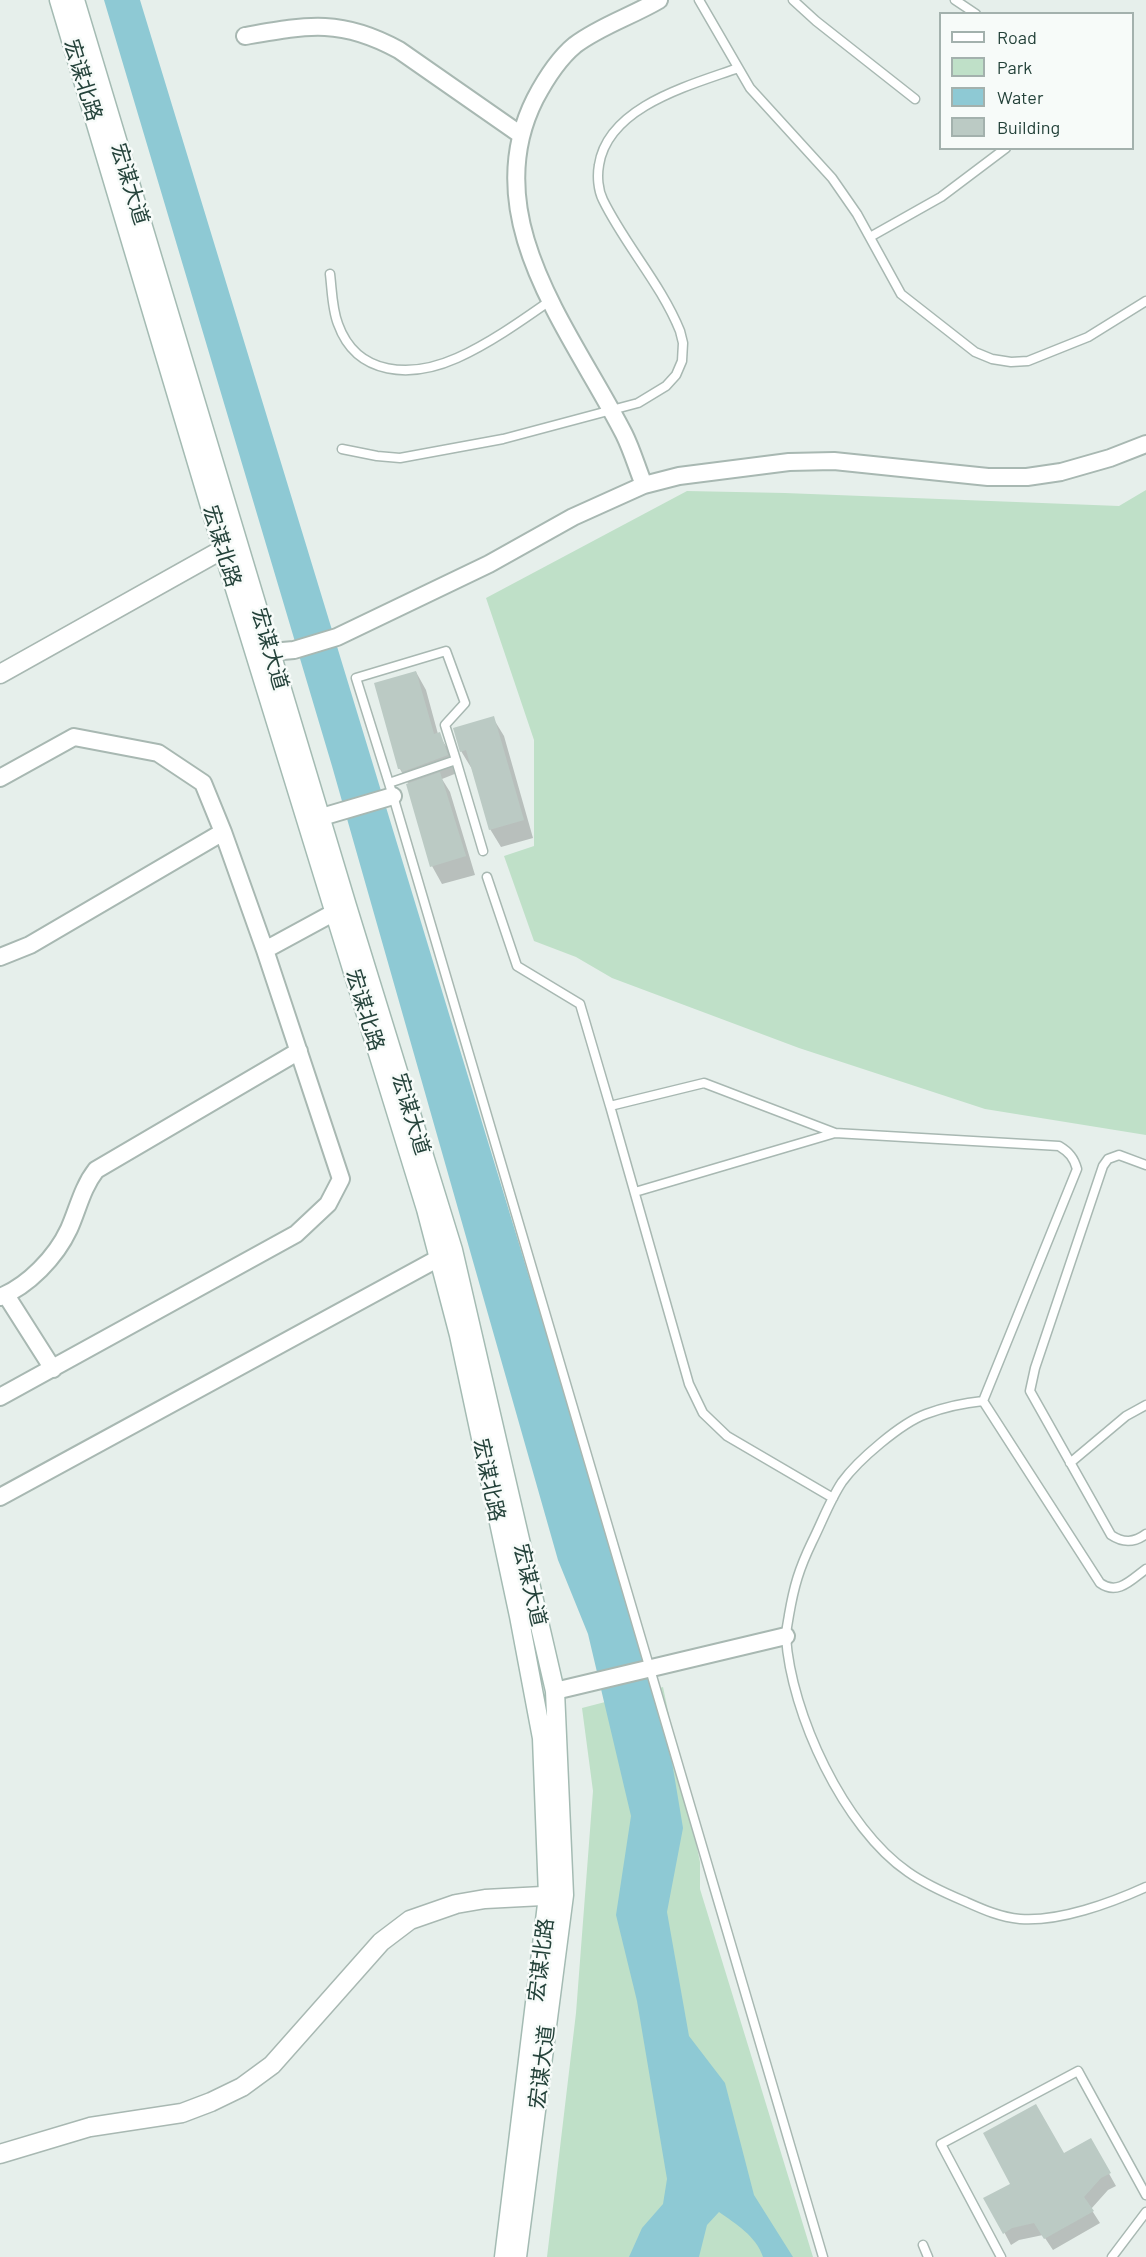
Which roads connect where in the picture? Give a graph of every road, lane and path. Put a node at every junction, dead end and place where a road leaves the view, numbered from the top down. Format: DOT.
graph roads {
  1 [pos="59,0"];
  2 [pos="75,0"];
  3 [pos="659,0"];
  4 [pos="699,0"];
  5 [pos="793,0"];
  6 [pos="955,0"];
  7 [pos="973,12"];
  8 [pos="245,36"];
  9 [pos="738,68"];
  10 [pos="915,99"];
  11 [pos="520,135"];
  12 [pos="1003,150"];
  13 [pos="870,237"];
  14 [pos="330,274"];
  15 [pos="551,300"];
  16 [pos="1146,302"];
  17 [pos="610,411"];
  18 [pos="1146,444"];
  19 [pos="342,449"];
  20 [pos="644,485"];
  21 [pos="230,546"];
  22 [pos="271,652"];
  23 [pos="0,674"];
  24 [pos="456,760"];
  25 [pos="0,778"];
  26 [pos="391,789"];
  27 [pos="314,820"];
  28 [pos="223,832"];
  29 [pos="483,850"];
  30 [pos="487,877"];
  31 [pos="341,909"];
  32 [pos="265,950"];
  33 [pos="0,957"];
  34 [pos="299,1051"];
  35 [pos="610,1106"];
  36 [pos="835,1133"];
  37 [pos="1146,1165"];
  38 [pos="635,1192"];
  39 [pos="446,1254"];
  40 [pos="3,1296"];
  41 [pos="53,1369"];
  42 [pos="0,1397"];
  43 [pos="983,1401"];
  44 [pos="1146,1405"];
  45 [pos="1070,1463"];
  46 [pos="0,1497"];
  47 [pos="833,1498"];
  48 [pos="1146,1534"];
  49 [pos="1146,1569"];
  50 [pos="786,1636"];
  51 [pos="650,1668"];
  52 [pos="555,1691"];
  53 [pos="1146,1887"];
  54 [pos="556,1896"];
  55 [pos="0,2154"];
  56 [pos="1146,2195"];
  57 [pos="1146,2212"];
  58 [pos="923,2245"];
  59 [pos="504,2257"];
  60 [pos="517,2257"];
  61 [pos="823,2257"];
  62 [pos="928,2257"];
  63 [pos="1000,2257"];
  64 [pos="1112,2257"];
  1 -- 21 [label="main road, 宏谋北路"];
  2 -- 21 [label="main road, 宏谋大道"];
  3 -- 11 [label="street"];
  4 -- 9 [label="lane"];
  5 -- 10 [label="lane"];
  6 -- 7 [label="lane"];
  8 -- 11 [label="street"];
  9 -- 13 [label="lane"];
  9 -- 17 [label="lane"];
  11 -- 15 [label="street"];
  12 -- 13 [label="lane"];
  13 -- 16 [label="lane"];
  14 -- 15 [label="lane"];
  15 -- 17 [label="street"];
  17 -- 19 [label="lane"];
  17 -- 20 [label="street"];
  18 -- 20 [label="street"];
  20 -- 22 [label="street"];
  21 -- 22 [label="main road, 宏谋大道"];
  21 -- 23 [label="main road"];
  21 -- 27 [label="main road, 宏谋北路"];
  22 -- 27 [label="main road, 宏谋大道"];
  24 -- 26 [label="lane"];
  24 -- 26 [label="lane"];
  24 -- 29 [label="lane"];
  25 -- 28 [label="street"];
  26 -- 27 [label="street"];
  26 -- 51 [label="lane"];
  27 -- 31 [label="main road, 宏谋大道"];
  28 -- 32 [label="street"];
  28 -- 33 [label="street"];
  30 -- 35 [label="lane"];
  31 -- 32 [label="street"];
  31 -- 39 [label="main road, 宏谋大道"];
  32 -- 34 [label="street"];
  34 -- 40 [label="street"];
  34 -- 41 [label="street"];
  35 -- 36 [label="lane"];
  35 -- 38 [label="lane"];
  36 -- 38 [label="lane"];
  36 -- 43 [label="lane"];
  37 -- 45 [label="lane"];
  38 -- 47 [label="lane"];
  39 -- 46 [label="street"];
  39 -- 52 [label="main road, 宏谋大道"];
  39 -- 54 [label="main road, 宏谋北路"];
  40 -- 41 [label="street"];
  41 -- 42 [label="street"];
  43 -- 47 [label="lane"];
  43 -- 49 [label="lane"];
  44 -- 45 [label="lane"];
  45 -- 48 [label="lane"];
  47 -- 50 [label="lane"];
  50 -- 51 [label="street"];
  50 -- 53 [label="lane"];
  51 -- 52 [label="street"];
  51 -- 61 [label="lane"];
  52 -- 54 [label="main road, 宏谋大道"];
  54 -- 55 [label="main road"];
  54 -- 59 [label="main road, 宏谋北路"];
  54 -- 60 [label="main road, 宏谋大道"];
  56 -- 63 [label="lane"];
  57 -- 64 [label="lane"];
  58 -- 62 [label="lane"];
}
